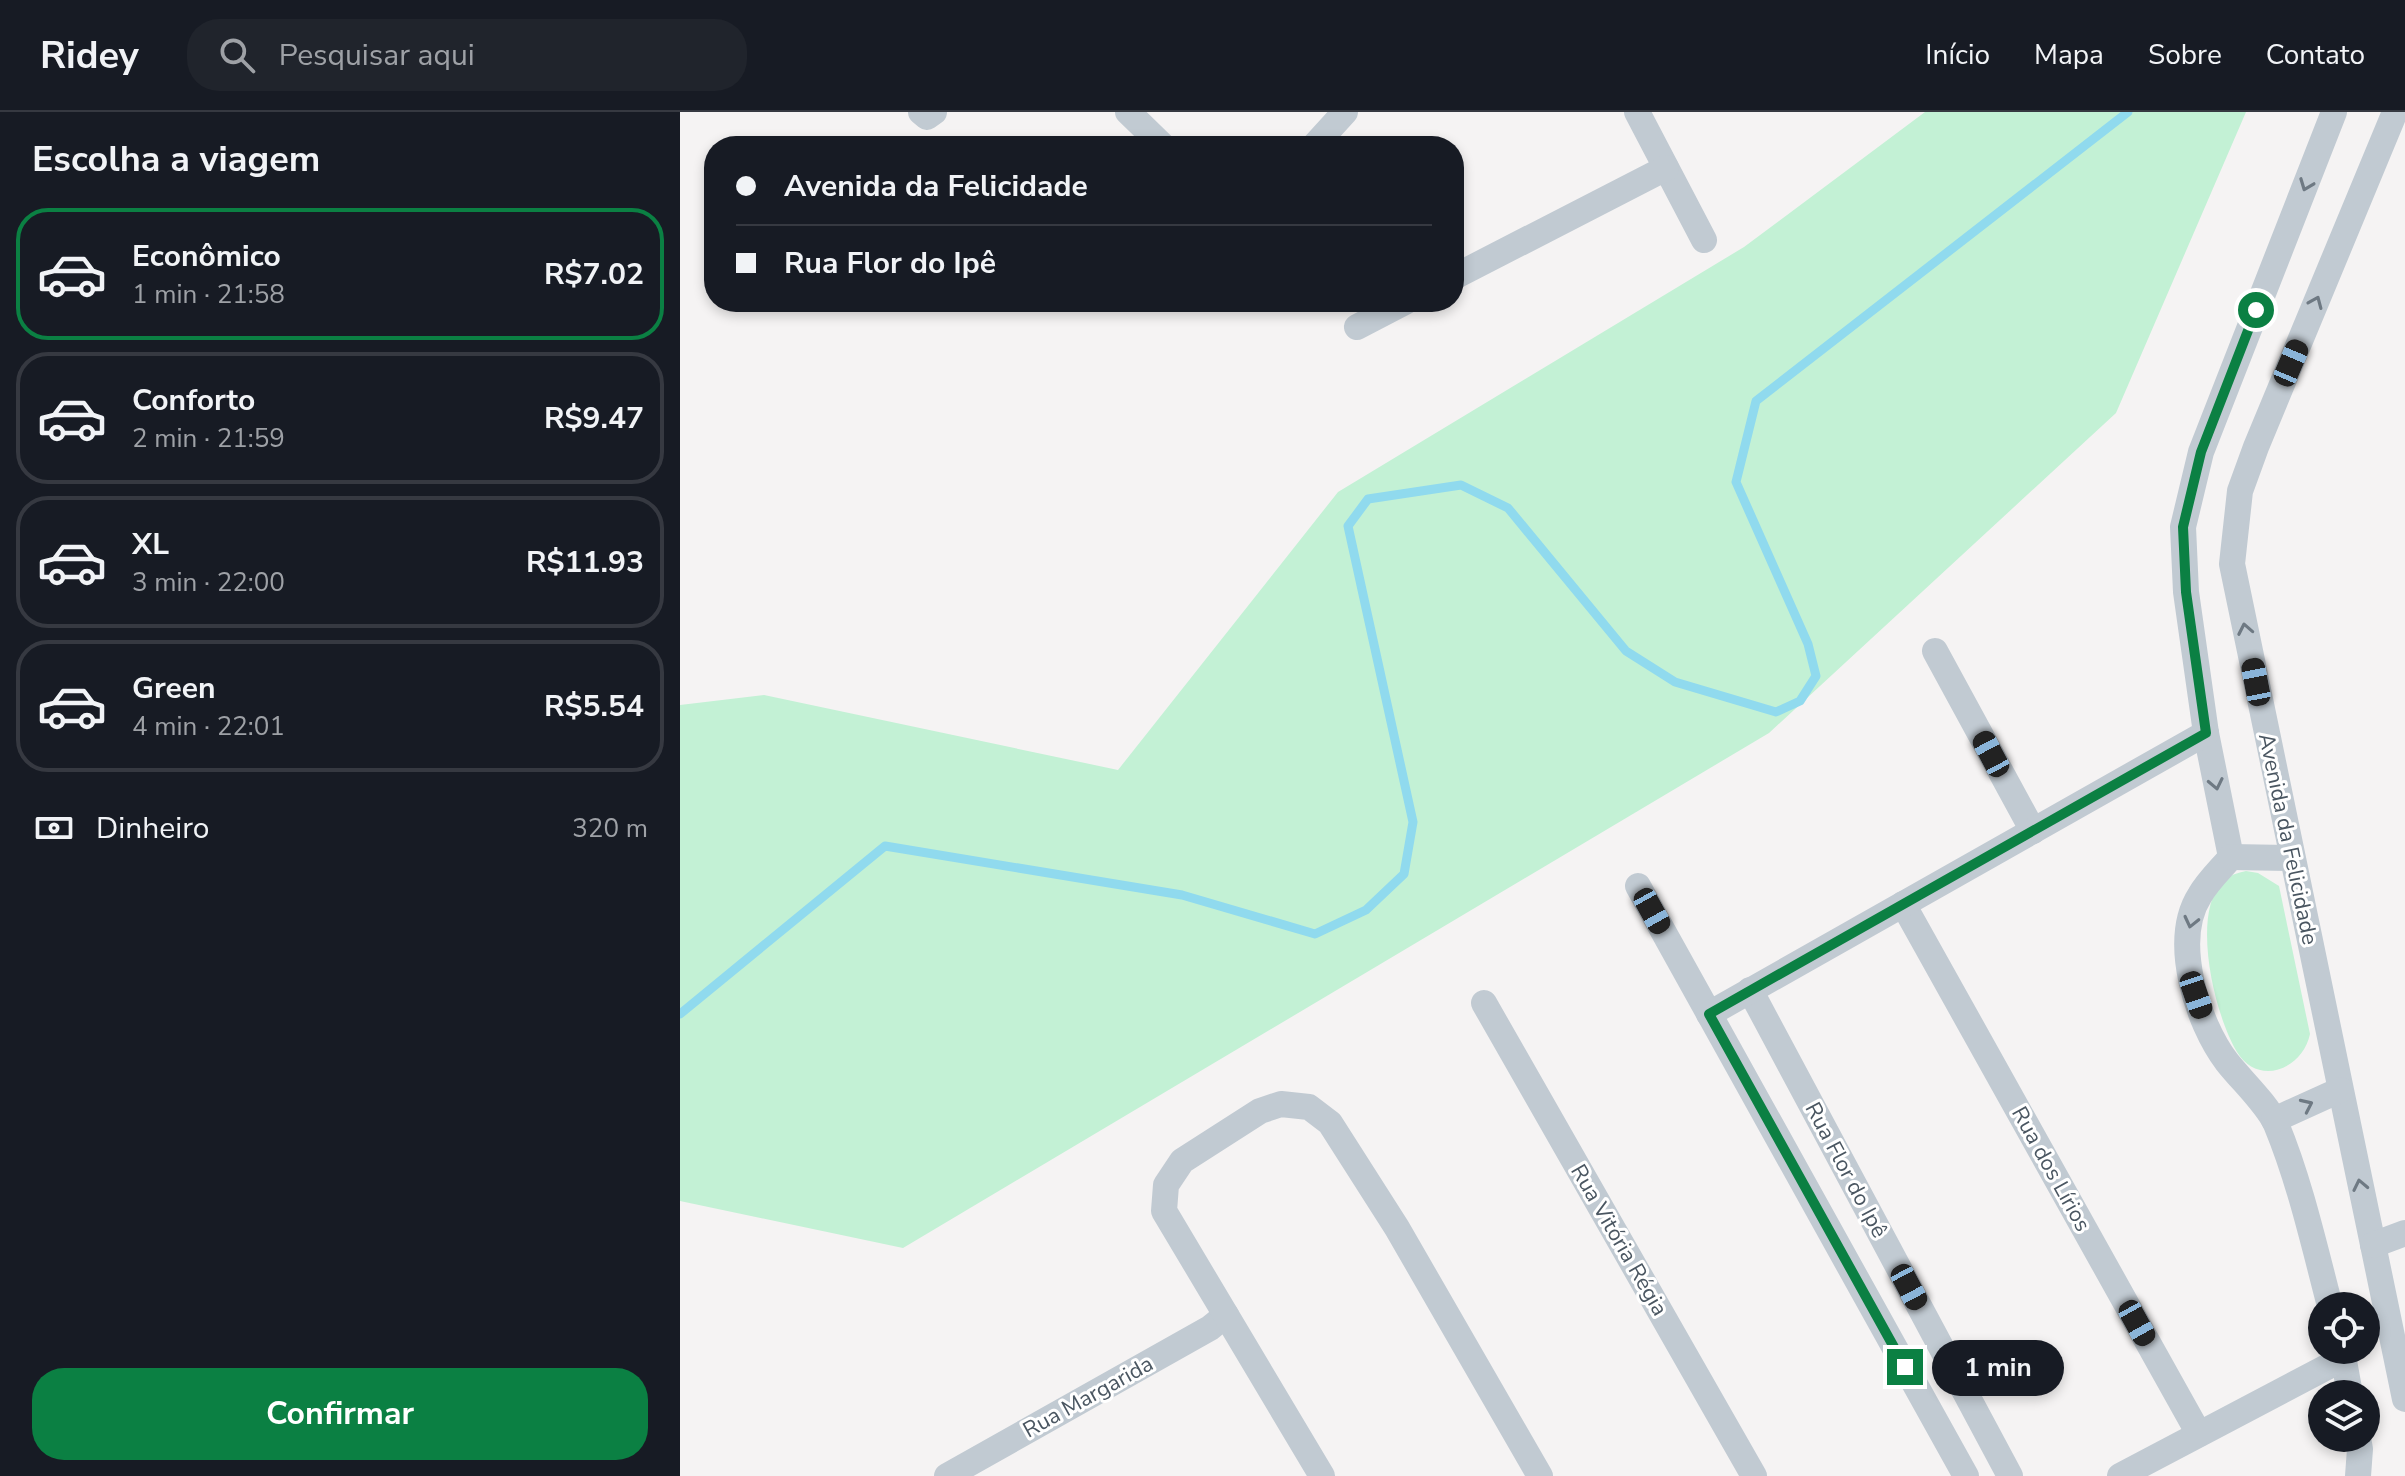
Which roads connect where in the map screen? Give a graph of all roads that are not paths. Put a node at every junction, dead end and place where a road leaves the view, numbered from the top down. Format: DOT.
graph roads {
  1 [pos="1128,112"];
  2 [pos="1345,112"];
  3 [pos="1637,112"];
  4 [pos="2334,112"];
  5 [pos="2395,112"];
  6 [pos="1153,136"];
  7 [pos="1323,136"];
  8 [pos="1666,168"];
  9 [pos="1704,240"];
  10 [pos="1464,272"];
  11 [pos="1386,312"];
  12 [pos="1357,327"];
  13 [pos="1935,651"];
  14 [pos="2206,733"];
  15 [pos="2033,831"];
  16 [pos="2231,857"];
  17 [pos="2291,858"];
  18 [pos="1638,886"];
  19 [pos="1903,904"];
  20 [pos="1750,990"];
  21 [pos="1484,1003"];
  22 [pos="1709,1014"];
  23 [pos="2340,1090"];
  24 [pos="2274,1120"];
  25 [pos="2405,1233"];
  26 [pos="2373,1245"];
  27 [pos="2326,1292"];
  28 [pos="1226,1315"];
  29 [pos="2325,1364"];
  30 [pos="2405,1399"];
  31 [pos="2199,1434"];
  32 [pos="2360,1452"];
  33 [pos="1315,1473"];
  34 [pos="947,1476"];
  35 [pos="1540,1476"];
  36 [pos="1754,1476"];
  37 [pos="1966,1476"];
  38 [pos="2010,1476"];
  39 [pos="2120,1476"];
  40 [pos="2358,1476"];
  1 -- 6 [label="street"];
  2 -- 7 [label="street"];
  3 -- 8 [label="street"];
  4 -- 14 [label="street, one-way"];
  17 -- 5 [label="street, Avenida da Felicidade, one-way"];
  8 -- 9 [label="street"];
  8 -- 10 [label="street"];
  11 -- 12 [label="street"];
  13 -- 15 [label="street"];
  14 -- 15 [label="street"];
  14 -- 16 [label="street, one-way"];
  15 -- 19 [label="street"];
  16 -- 17 [label="street"];
  16 -- 24 [label="street, one-way"];
  17 -- 23 [label="street, Avenida da Felicidade"];
  18 -- 22 [label="street, Rua Flor do Ipê"];
  19 -- 20 [label="street"];
  19 -- 31 [label="street, Rua dos Lírios"];
  20 -- 22 [label="street"];
  20 -- 38 [label="street, Rua Flor do Ipê"];
  21 -- 36 [label="street, Rua Vitória Régia"];
  22 -- 37 [label="street, Rua Flor do Ipê"];
  24 -- 23 [label="street, one-way"];
  26 -- 23 [label="street, Avenida da Felicidade, one-way"];
  24 -- 27 [label="street"];
  25 -- 26 [label="street"];
  26 -- 30 [label="street, Avenida da Felicidade"];
  28 -- 33 [label="street"];
  28 -- 34 [label="street, Rua Margarida"];
  28 -- 35 [label="street"];
  29 -- 31 [label="street"];
  31 -- 39 [label="street"];
  32 -- 40 [label="street"];
}
